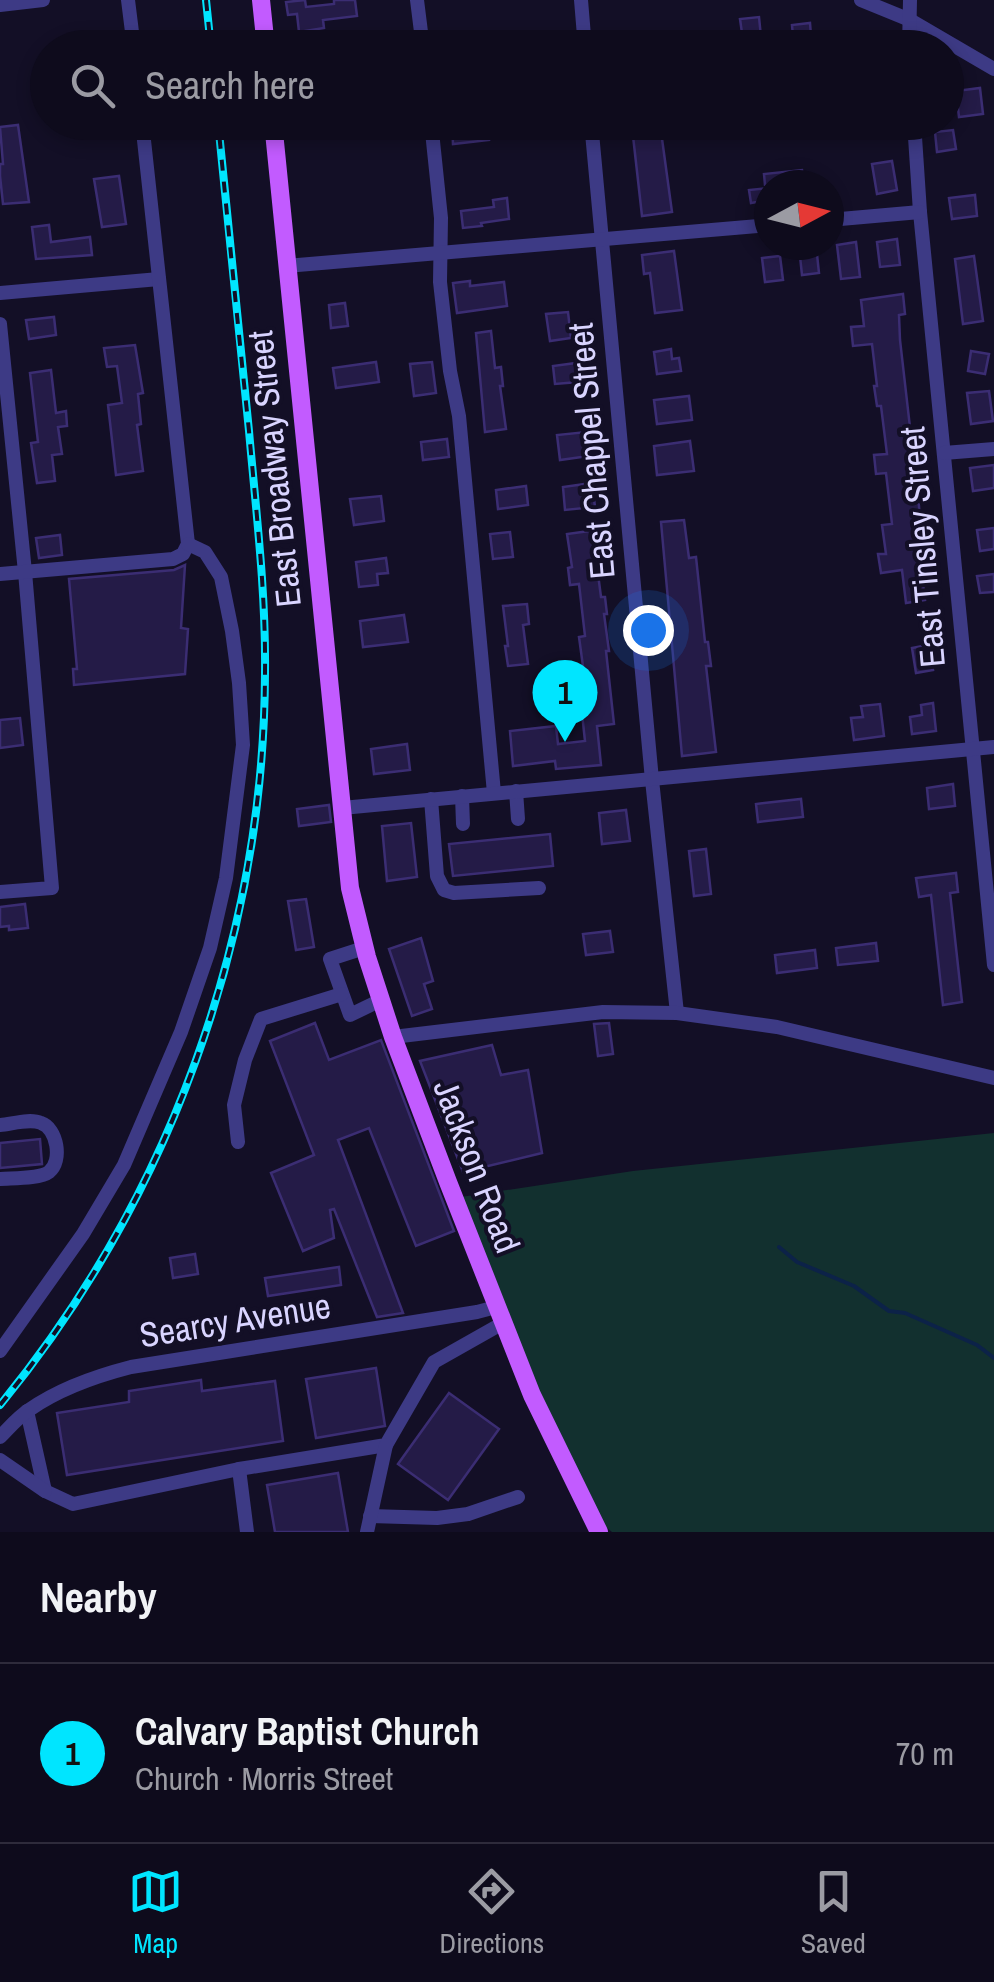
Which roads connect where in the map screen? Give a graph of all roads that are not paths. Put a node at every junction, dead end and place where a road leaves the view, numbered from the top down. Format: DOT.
graph roads {
  1 [pos="43,0"];
  2 [pos="128,0"];
  3 [pos="262,0"];
  4 [pos="417,0"];
  5 [pos="581,0"];
  6 [pos="861,0"];
  7 [pos="910,0"];
  8 [pos="0,5"];
  9 [pos="910,20"];
  10 [pos="132,30"];
  11 [pos="264,30"];
  12 [pos="420,30"];
  13 [pos="584,30"];
  14 [pos="910,30"];
  15 [pos="927,30"];
  16 [pos="964,52"];
  17 [pos="994,69"];
  18 [pos="144,140"];
  19 [pos="274,140"];
  20 [pos="433,140"];
  21 [pos="593,140"];
  22 [pos="915,140"];
  23 [pos="920,212"];
  24 [pos="844,219"];
  25 [pos="754,226"];
  26 [pos="601,240"];
  27 [pos="441,254"];
  28 [pos="286,266"];
  29 [pos="159,279"];
  30 [pos="0,293"];
  31 [pos="0,324"];
  32 [pos="994,449"];
  33 [pos="944,453"];
  34 [pos="185,549"];
  35 [pos="25,572"];
  36 [pos="0,574"];
  37 [pos="994,747"];
  38 [pos="972,749"];
  39 [pos="652,780"];
  40 [pos="516,792"];
  41 [pos="494,793"];
  42 [pos="462,796"];
  43 [pos="432,799"];
  44 [pos="342,808"];
  45 [pos="518,819"];
  46 [pos="463,824"];
  47 [pos="539,888"];
  48 [pos="0,892"];
  49 [pos="364,948"];
  50 [pos="994,964"];
  51 [pos="342,994"];
  52 [pos="381,1000"];
  53 [pos="677,1013"];
  54 [pos="393,1036"];
  55 [pos="994,1078"];
  56 [pos="0,1125"];
  57 [pos="238,1142"];
  58 [pos="0,1179"];
  59 [pos="500,1315"];
  60 [pos="0,1351"];
  61 [pos="27,1411"];
  62 [pos="0,1437"];
  63 [pos="386,1445"];
  64 [pos="0,1460"];
  65 [pos="239,1469"];
  66 [pos="46,1490"];
  67 [pos="518,1497"];
  68 [pos="370,1516"];
  69 [pos="246,1532"];
  70 [pos="367,1532"];
  71 [pos="599,1532"];
  1 -- 8 [label="street"];
  2 -- 10 [label="street"];
  3 -- 11 [label="main road"];
  4 -- 12 [label="street"];
  5 -- 13 [label="street"];
  6 -- 9 [label="street"];
  7 -- 9 [label="street"];
  9 -- 14 [label="street"];
  9 -- 15 [label="street"];
  16 -- 17 [label="street"];
  18 -- 29 [label="street"];
  19 -- 28 [label="main road, East Broadway Street"];
  20 -- 27 [label="street"];
  21 -- 26 [label="street, East Chappel Street"];
  22 -- 23 [label="street, East Tinsley Street"];
  23 -- 24 [label="street"];
  23 -- 33 [label="street, East Tinsley Street"];
  25 -- 26 [label="street"];
  26 -- 27 [label="street"];
  26 -- 39 [label="street, East Chappel Street"];
  27 -- 28 [label="street"];
  27 -- 41 [label="street"];
  28 -- 44 [label="main road, East Broadway Street"];
  29 -- 30 [label="street"];
  29 -- 34 [label="street"];
  31 -- 35 [label="street"];
  32 -- 33 [label="street"];
  33 -- 38 [label="street, East Tinsley Street"];
  34 -- 35 [label="street"];
  34 -- 60 [label="street"];
  35 -- 36 [label="street"];
  35 -- 48 [label="street"];
  37 -- 38 [label="street"];
  38 -- 39 [label="street"];
  38 -- 50 [label="street, East Tinsley Street"];
  39 -- 40 [label="street"];
  39 -- 53 [label="street, East Chappel Street"];
  40 -- 41 [label="street"];
  40 -- 45 [label="street"];
  41 -- 42 [label="street"];
  42 -- 43 [label="street"];
  42 -- 46 [label="street"];
  43 -- 44 [label="street"];
  43 -- 47 [label="street"];
  44 -- 49 [label="main road, Jackson Road"];
  49 -- 51 [label="street"];
  49 -- 52 [label="main road, Jackson Road"];
  51 -- 52 [label="street"];
  51 -- 57 [label="street"];
  52 -- 54 [label="main road, Jackson Road"];
  53 -- 54 [label="street"];
  53 -- 55 [label="street"];
  54 -- 59 [label="main road, Jackson Road"];
  56 -- 58 [label="street"];
  59 -- 61 [label="street, Searcy Avenue"];
  59 -- 63 [label="street"];
  59 -- 71 [label="main road, Jackson Road"];
  61 -- 62 [label="street, Searcy Avenue"];
  61 -- 66 [label="street"];
  63 -- 65 [label="street"];
  63 -- 68 [label="street"];
  64 -- 66 [label="street"];
  65 -- 66 [label="street"];
  65 -- 69 [label="street"];
  67 -- 68 [label="street"];
  68 -- 70 [label="street"];
}
